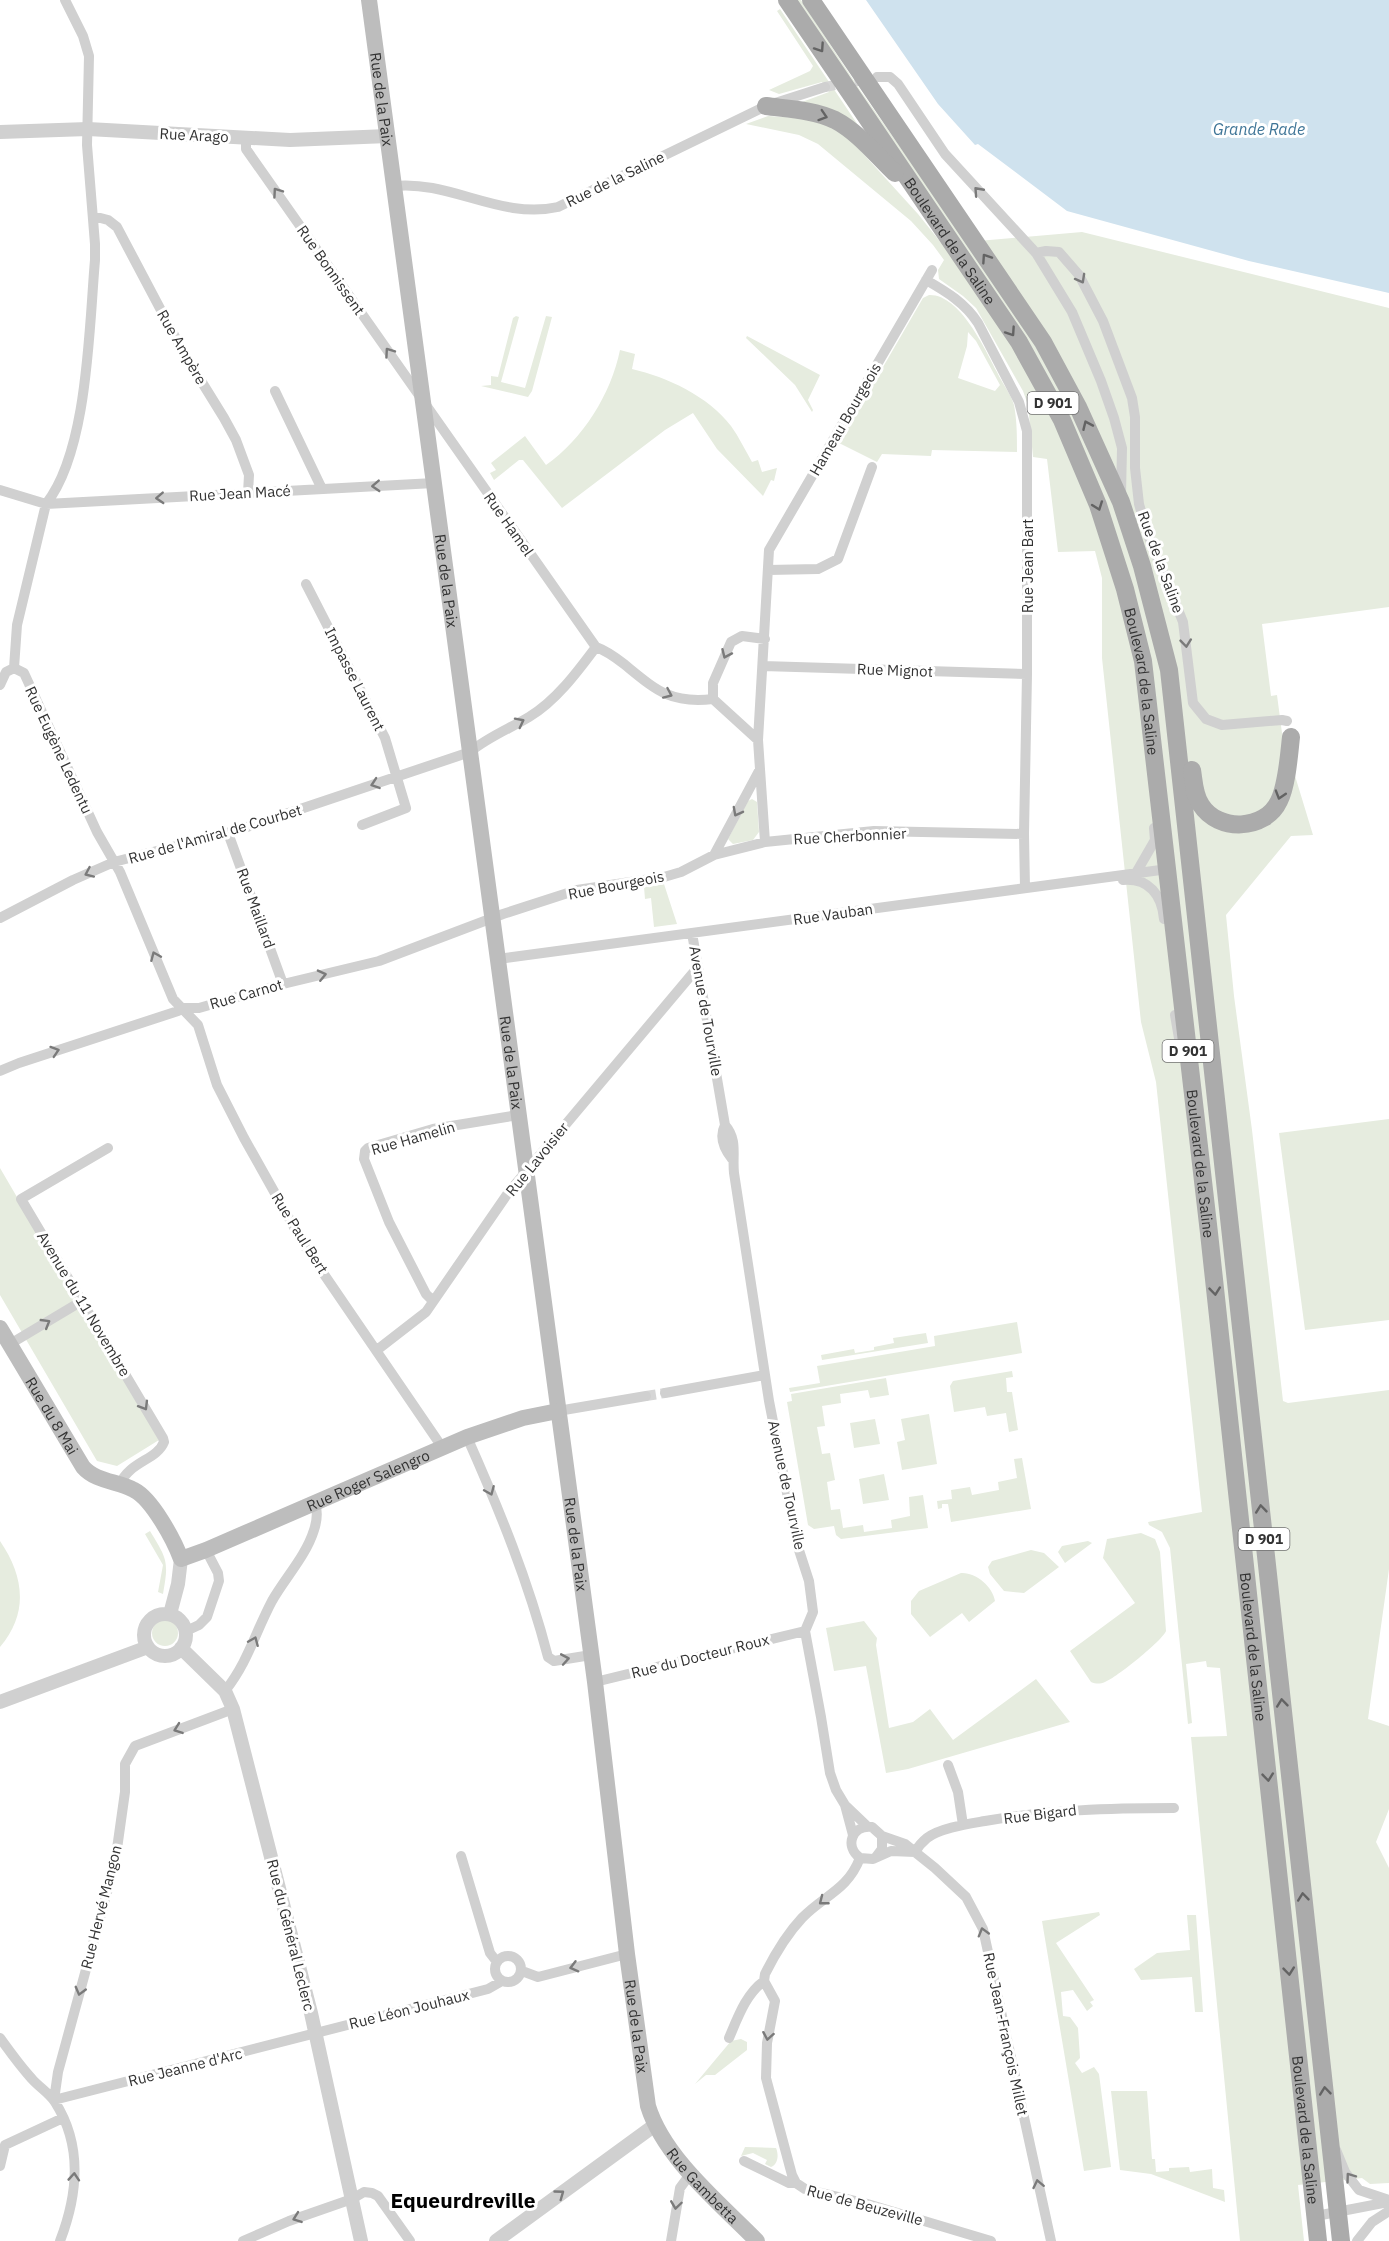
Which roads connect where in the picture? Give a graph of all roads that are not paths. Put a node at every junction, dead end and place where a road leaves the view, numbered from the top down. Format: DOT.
graph roads {
  1 [pos="64,0"];
  2 [pos="369,0"];
  3 [pos="787,0"];
  4 [pos="811,0"];
  5 [pos="877,77"];
  6 [pos="825,87"];
  7 [pos="766,106"];
  8 [pos="88,129"];
  9 [pos="0,132"];
  10 [pos="388,136"];
  11 [pos="246,137"];
  12 [pos="394,186"];
  13 [pos="919,196"];
  14 [pos="93,216"];
  15 [pos="1036,253"];
  16 [pos="929,275"];
  17 [pos="275,391"];
  18 [pos="423,400"];
  19 [pos="872,466"];
  20 [pos="434,483"];
  21 [pos="322,489"];
  22 [pos="0,490"];
  23 [pos="248,493"];
  24 [pos="1121,502"];
  25 [pos="46,504"];
  26 [pos="1142,566"];
  27 [pos="768,570"];
  28 [pos="306,584"];
  29 [pos="765,639"];
  30 [pos="596,647"];
  31 [pos="763,666"];
  32 [pos="14,668"];
  33 [pos="1027,674"];
  34 [pos="0,685"];
  35 [pos="713,699"];
  36 [pos="1150,717"];
  37 [pos="1289,729"];
  38 [pos="758,740"];
  39 [pos="470,752"];
  40 [pos="760,769"];
  41 [pos="397,777"];
  42 [pos="362,825"];
  43 [pos="228,833"];
  44 [pos="1024,834"];
  45 [pos="765,842"];
  46 [pos="714,855"];
  47 [pos="114,862"];
  48 [pos="1168,869"];
  49 [pos="1136,873"];
  50 [pos="1112,877"];
  51 [pos="1025,888"];
  52 [pos="0,918"];
  53 [pos="492,918"];
  54 [pos="692,933"];
  55 [pos="498,959"];
  56 [pos="698,967"];
  57 [pos="283,984"];
  58 [pos="182,1008"];
  59 [pos="0,1071"];
  60 [pos="1192,1090"];
  61 [pos="518,1115"];
  62 [pos="108,1148"];
  63 [pos="526,1171"];
  64 [pos="82,1301"];
  65 [pos="433,1302"];
  66 [pos="0,1328"];
  67 [pos="10,1344"];
  68 [pos="377,1350"];
  69 [pos="765,1376"];
  70 [pos="665,1393"];
  71 [pos="646,1396"];
  72 [pos="558,1411"];
  73 [pos="467,1437"];
  74 [pos="442,1447"];
  75 [pos="120,1484"];
  76 [pos="315,1503"];
  77 [pos="206,1550"];
  78 [pos="181,1559"];
  79 [pos="170,1614"];
  80 [pos="186,1631"];
  81 [pos="805,1631"];
  82 [pos="148,1647"];
  83 [pos="181,1648"];
  84 [pos="591,1655"];
  85 [pos="595,1682"];
  86 [pos="225,1691"];
  87 [pos="0,1702"];
  88 [pos="233,1709"];
  89 [pos="948,1765"];
  90 [pos="845,1805"];
  91 [pos="1174,1808"];
  92 [pos="963,1825"];
  93 [pos="867,1826"];
  94 [pos="853,1835"];
  95 [pos="882,1836"];
  96 [pos="915,1852"];
  97 [pos="461,1856"];
  98 [pos="860,1857"];
  99 [pos="876,1857"];
  100 [pos="627,1953"];
  101 [pos="497,1962"];
  102 [pos="522,1971"];
  103 [pos="501,1981"];
  104 [pos="764,1981"];
  105 [pos="316,2033"];
  106 [pos="0,2038"];
  107 [pos="729,2038"];
  108 [pos="54,2100"];
  109 [pos="63,2118"];
  110 [pos="655,2125"];
  111 [pos="1330,2135"];
  112 [pos="744,2161"];
  113 [pos="0,2166"];
  114 [pos="692,2173"];
  115 [pos="796,2183"];
  116 [pos="352,2199"];
  117 [pos="1389,2201"];
  118 [pos="1389,2211"];
  119 [pos="1338,2212"];
  120 [pos="1316,2216"];
  121 [pos="64,2239"];
  122 [pos="243,2241"];
  123 [pos="361,2241"];
  124 [pos="410,2241"];
  125 [pos="496,2241"];
  126 [pos="671,2241"];
  127 [pos="757,2241"];
  128 [pos="991,2241"];
  129 [pos="1051,2241"];
  130 [pos="1318,2241"];
  131 [pos="1341,2241"];
  132 [pos="1357,2241"];
  1 -- 8 [label="street"];
  2 -- 10 [label="main road, Rue de la Paix"];
  3 -- 13 [label="main road, Boulevard de la Saline / D 901, one-way"];
  24 -- 4 [label="main road, Boulevard de la Saline / D 901, one-way"];
  15 -- 5 [label="street, Rue de la Saline, one-way"];
  6 -- 7 [label="street, Rue de la Saline"];
  7 -- 12 [label="street, Rue de la Saline"];
  7 -- 13 [label="main road, one-way"];
  8 -- 9 [label="street, Rue Arago"];
  8 -- 11 [label="street, Rue Arago"];
  8 -- 14 [label="street"];
  10 -- 11 [label="street, Rue Arago"];
  10 -- 12 [label="main road, Rue de la Paix"];
  18 -- 11 [label="street, Rue Bonnissent, one-way"];
  12 -- 18 [label="main road, Rue de la Paix"];
  13 -- 36 [label="main road, Boulevard de la Saline / D 901, one-way"];
  14 -- 23 [label="street, Rue Ampère"];
  14 -- 25 [label="street"];
  15 -- 24 [label="street, Rue de la Saline"];
  15 -- 37 [label="street, Rue de la Saline, one-way"];
  16 -- 27 [label="street, Hameau Bourgeois"];
  16 -- 33 [label="street, Rue Jean Bart"];
  17 -- 21 [label="street"];
  18 -- 20 [label="main road, Rue de la Paix"];
  18 -- 30 [label="street, Rue Hamel"];
  19 -- 27 [label="street"];
  20 -- 21 [label="street, Rue Jean Macé, one-way"];
  20 -- 39 [label="main road, Rue de la Paix"];
  21 -- 23 [label="street, Rue Jean Macé"];
  22 -- 25 [label="street"];
  23 -- 25 [label="street, Rue Jean Macé, one-way"];
  24 -- 26 [label="main road, Boulevard de la Saline / D 901"];
  25 -- 32 [label="street"];
  37 -- 26 [label="main road, one-way"];
  111 -- 26 [label="main road, Boulevard de la Saline / D 901, one-way"];
  27 -- 29 [label="street, Hameau Bourgeois"];
  28 -- 41 [label="street, Impasse Laurent"];
  29 -- 31 [label="street, Hameau Bourgeois"];
  29 -- 35 [label="street, one-way"];
  30 -- 35 [label="street, one-way"];
  39 -- 30 [label="street, Rue de l'Amiral de Courbet, one-way"];
  31 -- 33 [label="street, Rue Mignot"];
  31 -- 38 [label="street"];
  32 -- 34 [label="street"];
  32 -- 47 [label="street, Rue Eugène Ledentu"];
  33 -- 44 [label="street, Rue Jean Bart"];
  35 -- 38 [label="street"];
  36 -- 48 [label="main road, Boulevard de la Saline / D 901"];
  36 -- 49 [label="street"];
  38 -- 40 [label="street"];
  39 -- 41 [label="street, Rue de l'Amiral de Courbet"];
  39 -- 53 [label="main road, Rue de la Paix"];
  40 -- 45 [label="street"];
  40 -- 46 [label="street, one-way"];
  41 -- 42 [label="street, Impasse Laurent"];
  41 -- 43 [label="street, Rue de l'Amiral de Courbet, one-way"];
  43 -- 47 [label="street, Rue de l'Amiral de Courbet"];
  43 -- 57 [label="street, Rue Maillard"];
  44 -- 45 [label="street, Rue Cherbonnier"];
  44 -- 51 [label="street, Rue Jean Bart"];
  45 -- 46 [label="street, Rue Cherbonnier"];
  46 -- 53 [label="street, Rue Bourgeois"];
  47 -- 52 [label="street, Rue de l'Amiral de Courbet, one-way"];
  58 -- 47 [label="street, Rue Eugène Ledentu, one-way"];
  48 -- 49 [label="street, Rue Vauban"];
  48 -- 60 [label="main road, Boulevard de la Saline / D 901"];
  49 -- 50 [label="street, Rue Vauban"];
  50 -- 51 [label="street, Rue Vauban"];
  50 -- 60 [label="street"];
  51 -- 54 [label="street, Rue Vauban"];
  53 -- 55 [label="main road, Rue de la Paix"];
  57 -- 53 [label="street, Rue Carnot, one-way"];
  54 -- 55 [label="street, Rue Vauban"];
  54 -- 56 [label="street, Avenue de Tourville"];
  55 -- 61 [label="main road, Rue de la Paix"];
  56 -- 63 [label="street, Rue Lavoisier"];
  56 -- 69 [label="street, Avenue de Tourville"];
  57 -- 58 [label="street, Rue Carnot"];
  59 -- 58 [label="street, Rue Carnot, one-way"];
  58 -- 68 [label="street, Rue Paul Bert"];
  60 -- 120 [label="main road, Boulevard de la Saline / D 901, one-way"];
  61 -- 63 [label="main road, Rue de la Paix"];
  61 -- 65 [label="street, Rue Hamelin"];
  62 -- 64 [label="street, Avenue du 11 Novembre"];
  63 -- 65 [label="street, Rue Lavoisier"];
  63 -- 72 [label="main road, Rue de la Paix"];
  67 -- 64 [label="street, one-way"];
  64 -- 75 [label="street, Avenue du 11 Novembre, one-way"];
  65 -- 68 [label="street, Rue Lavoisier"];
  66 -- 67 [label="main road, Rue du 8 Mai"];
  67 -- 75 [label="main road, Rue du 8 Mai"];
  68 -- 74 [label="street, Rue Paul Bert"];
  69 -- 70 [label="street"];
  69 -- 81 [label="street, Avenue de Tourville"];
  71 -- 72 [label="street"];
  72 -- 73 [label="main road, Rue Roger Salengro"];
  72 -- 84 [label="main road, Rue de la Paix"];
  73 -- 74 [label="main road, Rue Roger Salengro"];
  73 -- 84 [label="street, one-way"];
  74 -- 76 [label="main road, Rue Roger Salengro"];
  75 -- 78 [label="main road, Rue du 8 Mai"];
  76 -- 77 [label="main road, Rue Roger Salengro"];
  86 -- 76 [label="street, one-way"];
  77 -- 78 [label="main road, Rue Roger Salengro"];
  77 -- 80 [label="street"];
  78 -- 79 [label="street"];
  79 -- 80 [label="street"];
  79 -- 82 [label="street"];
  80 -- 83 [label="street"];
  81 -- 85 [label="street, Rue du Docteur Roux"];
  81 -- 90 [label="street, Avenue de Tourville"];
  82 -- 83 [label="street"];
  82 -- 87 [label="street"];
  83 -- 86 [label="street, Rue du Général Leclerc"];
  84 -- 85 [label="main road, Rue de la Paix"];
  85 -- 100 [label="main road, Rue de la Paix"];
  86 -- 88 [label="street, Rue du Général Leclerc"];
  88 -- 105 [label="street, Rue du Général Leclerc"];
  88 -- 108 [label="street, Rue Hervé Mangon, one-way"];
  89 -- 92 [label="street"];
  90 -- 93 [label="street, Avenue de Tourville"];
  90 -- 94 [label="street, Avenue de Tourville"];
  91 -- 92 [label="street, Rue Bigard"];
  92 -- 96 [label="street, Rue Bigard"];
  93 -- 94 [label="street"];
  93 -- 95 [label="street"];
  94 -- 98 [label="street"];
  95 -- 96 [label="street, Rue Jean-François Millet"];
  95 -- 99 [label="street"];
  96 -- 99 [label="street"];
  129 -- 96 [label="street, Rue Jean-François Millet, one-way"];
  97 -- 101 [label="street"];
  98 -- 99 [label="street"];
  98 -- 104 [label="street, one-way"];
  100 -- 102 [label="street, one-way"];
  100 -- 110 [label="main road, Rue de la Paix"];
  101 -- 102 [label="street"];
  101 -- 103 [label="street"];
  102 -- 103 [label="street, Rue Léon Jouhaux"];
  103 -- 105 [label="street, Rue Léon Jouhaux"];
  104 -- 107 [label="street"];
  104 -- 115 [label="street, one-way"];
  105 -- 108 [label="street, Rue Jeanne d'Arc"];
  105 -- 116 [label="street, Rue du Général Leclerc"];
  106 -- 108 [label="street"];
  108 -- 109 [label="street"];
  109 -- 113 [label="street"];
  121 -- 109 [label="street, one-way"];
  110 -- 114 [label="main road, Rue Gambetta"];
  125 -- 110 [label="street, one-way"];
  117 -- 111 [label="street, one-way"];
  111 -- 119 [label="main road, Boulevard de la Saline / D 901"];
  112 -- 115 [label="street, Rue de Beuzeville"];
  114 -- 126 [label="street, one-way"];
  114 -- 127 [label="main road, Rue Gambetta"];
  115 -- 128 [label="street, Rue de Beuzeville"];
  116 -- 122 [label="street, one-way"];
  116 -- 123 [label="street, Rue du Général Leclerc"];
  116 -- 124 [label="street"];
  117 -- 119 [label="street"];
  118 -- 132 [label="street"];
  119 -- 120 [label="street"];
  119 -- 131 [label="main road, Boulevard de la Saline / D 901"];
  120 -- 130 [label="main road, Boulevard de la Saline / D 901"];
}
